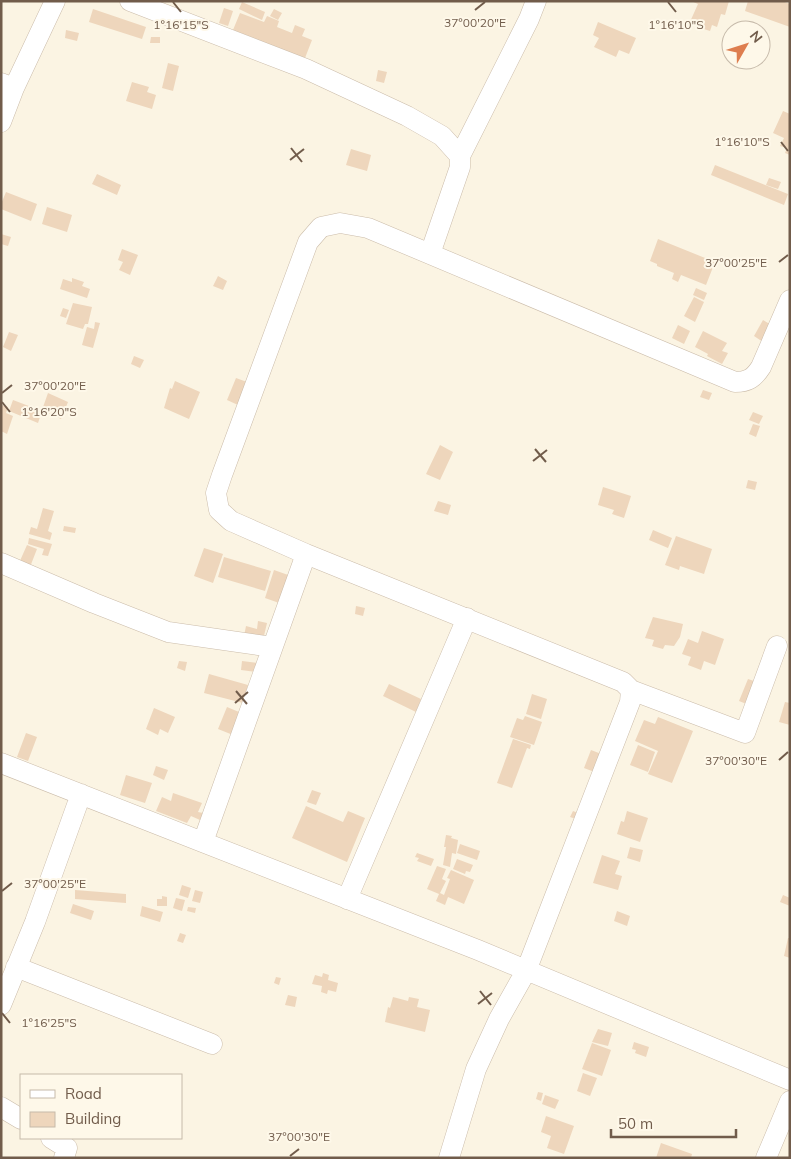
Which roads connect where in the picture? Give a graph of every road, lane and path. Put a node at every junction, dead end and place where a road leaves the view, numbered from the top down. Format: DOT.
graph roads {
  1 [pos="55,1"];
  2 [pos="130,1"];
  3 [pos="536,1"];
  4 [pos="8,85"];
  5 [pos="1,122"];
  6 [pos="460,156"];
  7 [pos="430,254"];
  8 [pos="790,300"];
  9 [pos="306,554"];
  10 [pos="1,564"];
  11 [pos="467,618"];
  12 [pos="777,646"];
  13 [pos="272,647"];
  14 [pos="631,690"];
  15 [pos="1,763"];
  16 [pos="81,794"];
  17 [pos="203,842"];
  18 [pos="348,899"];
  19 [pos="16,967"];
  20 [pos="526,971"];
  21 [pos="1,1005"];
  22 [pos="212,1044"];
  23 [pos="790,1080"];
  24 [pos="790,1101"];
  25 [pos="1,1107"];
  26 [pos="20,1118"];
  27 [pos="53,1139"];
  28 [pos="64,1158"];
  29 [pos="449,1158"];
  30 [pos="766,1158"];
  1 -- 4 [label="street"];
  2 -- 6 [label="street"];
  3 -- 6 [label="street"];
  4 -- 5 [label="street"];
  6 -- 7 [label="street"];
  7 -- 8 [label="street"];
  7 -- 9 [label="street"];
  9 -- 11 [label="street"];
  9 -- 13 [label="street"];
  10 -- 13 [label="street"];
  11 -- 14 [label="street"];
  11 -- 18 [label="street"];
  12 -- 14 [label="street"];
  13 -- 17 [label="street"];
  14 -- 20 [label="street"];
  15 -- 16 [label="street"];
  16 -- 17 [label="street"];
  16 -- 19 [label="street"];
  17 -- 18 [label="street"];
  18 -- 20 [label="street"];
  19 -- 21 [label="street"];
  19 -- 22 [label="street"];
  20 -- 23 [label="street"];
  20 -- 29 [label="street"];
  24 -- 30 [label="street"];
  25 -- 26 [label="street"];
  27 -- 28 [label="street"];
}
